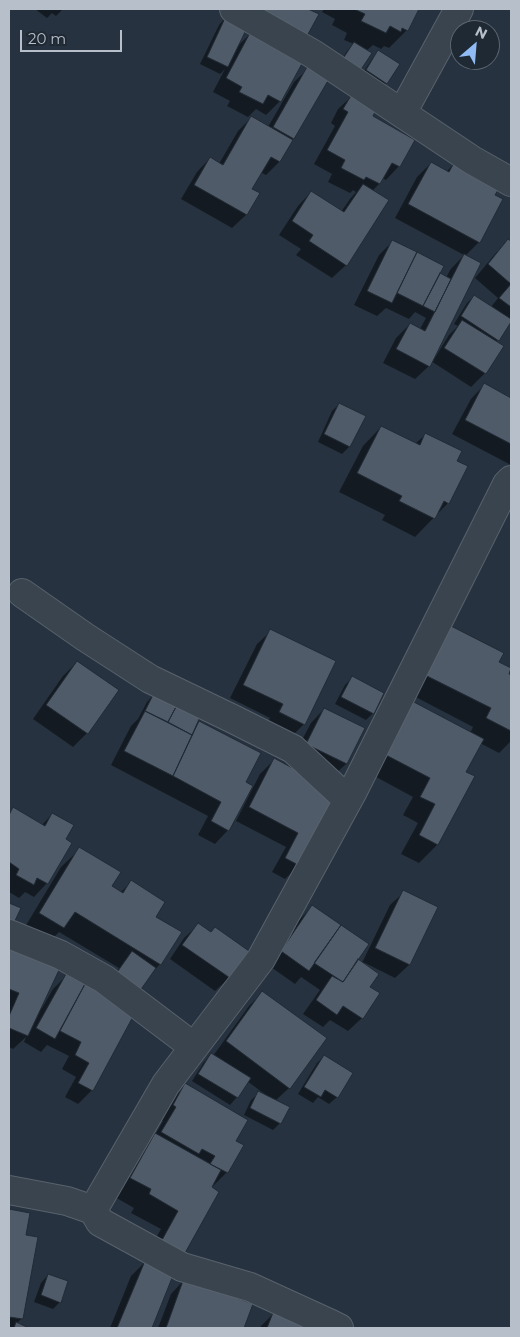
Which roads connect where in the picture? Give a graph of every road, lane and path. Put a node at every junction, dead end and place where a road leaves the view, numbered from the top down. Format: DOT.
graph roads {
  1 [pos="234,9"];
  2 [pos="458,9"];
  3 [pos="402,113"];
  4 [pos="511,182"];
  5 [pos="511,480"];
  6 [pos="22,593"];
  7 [pos="348,800"];
  8 [pos="9,934"];
  9 [pos="194,1047"];
  10 [pos="9,1190"];
  11 [pos="93,1210"];
  12 [pos="339,1328"];
  1 -- 3 [label="street"];
  2 -- 3 [label="street"];
  3 -- 4 [label="street"];
  5 -- 7 [label="street"];
  6 -- 7 [label="street"];
  7 -- 9 [label="street"];
  8 -- 9 [label="street"];
  9 -- 11 [label="street"];
  10 -- 11 [label="street"];
  11 -- 12 [label="street"];
}
